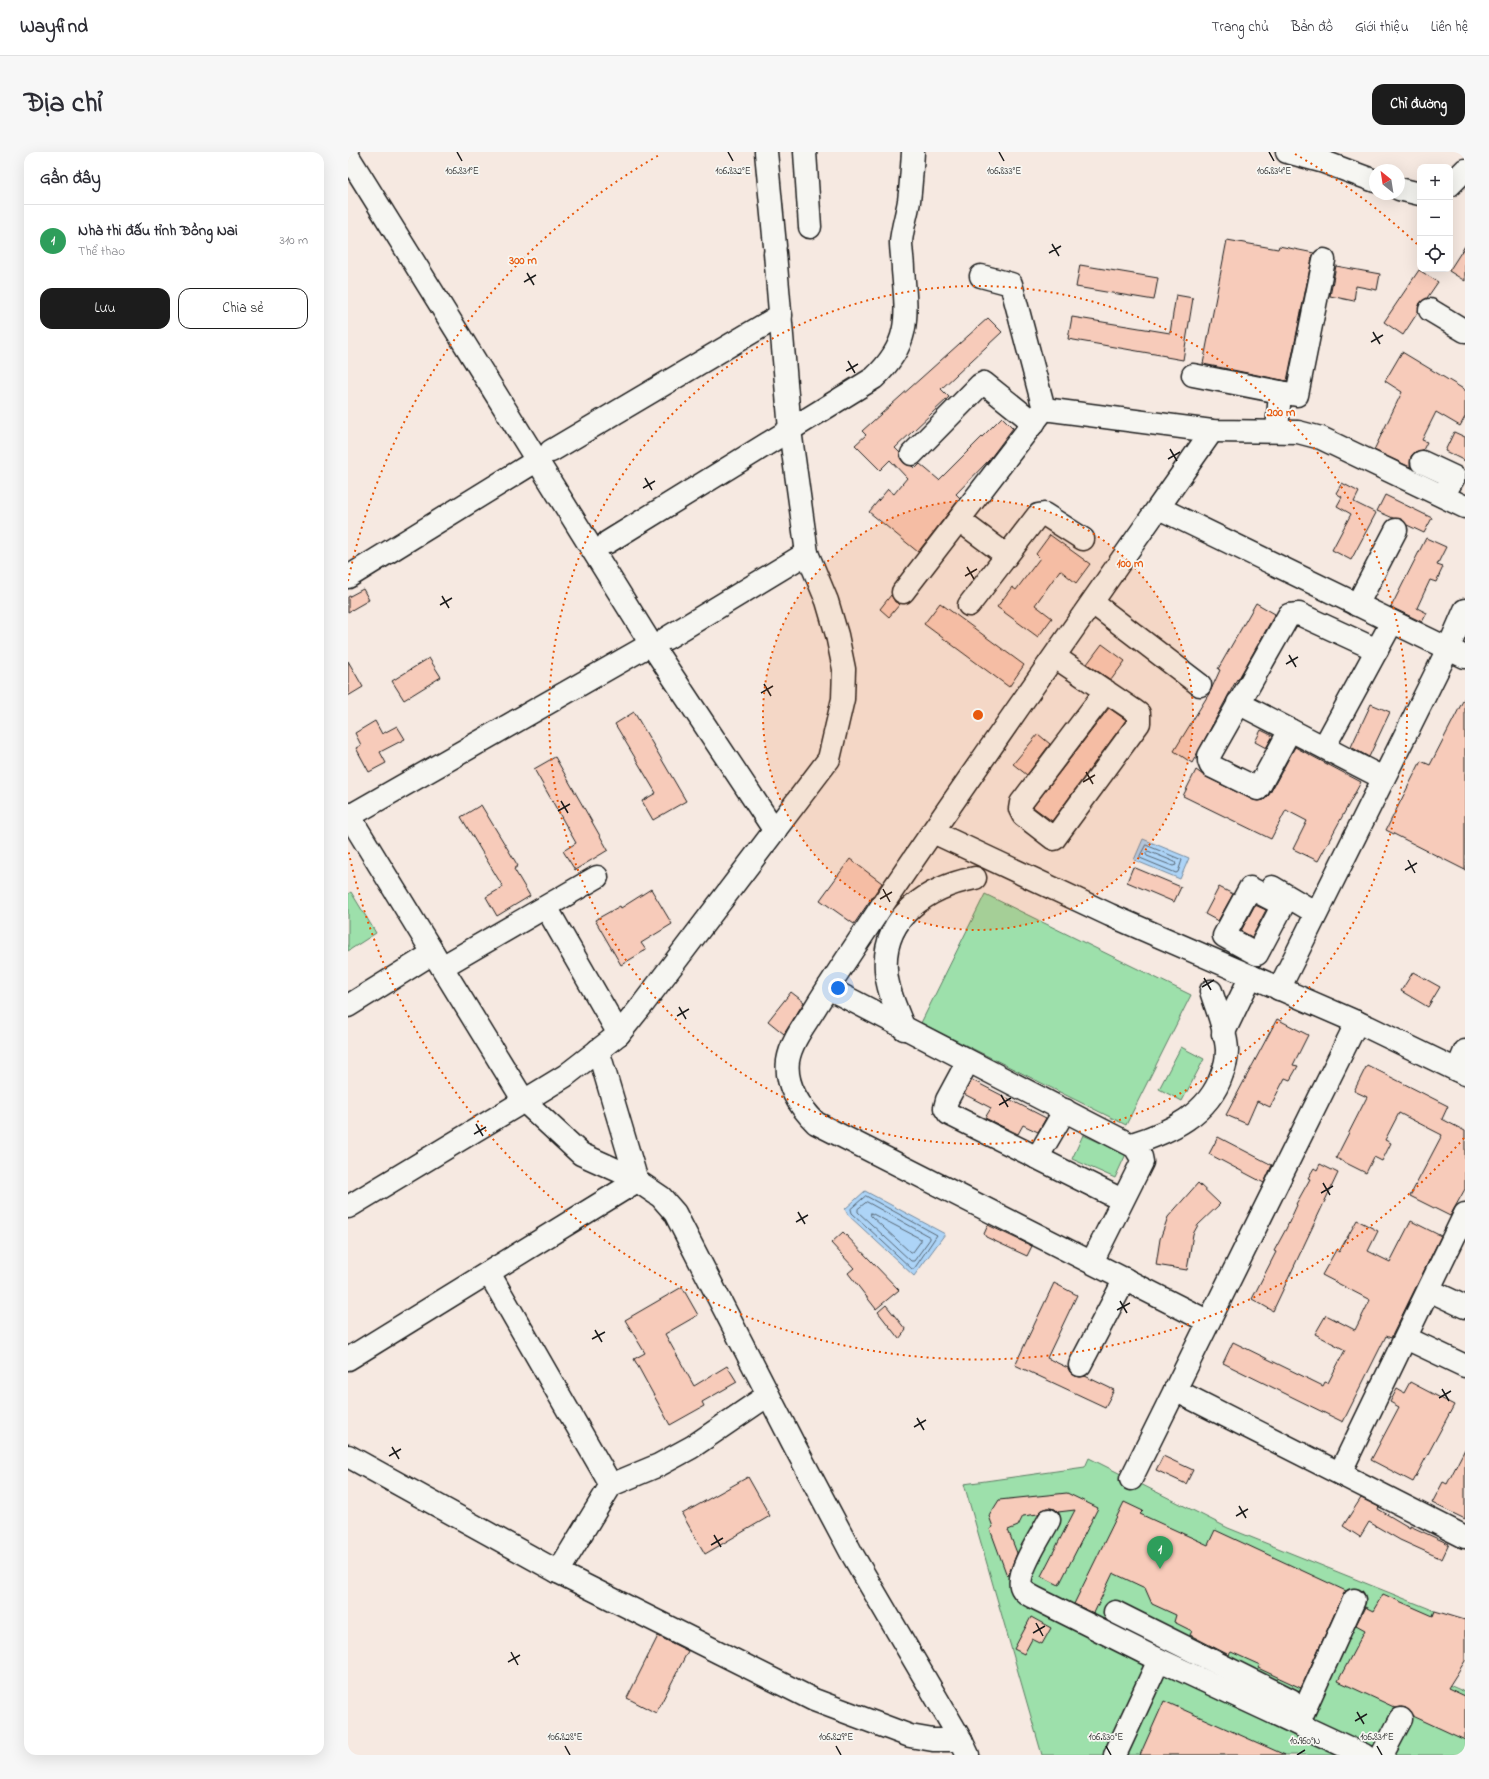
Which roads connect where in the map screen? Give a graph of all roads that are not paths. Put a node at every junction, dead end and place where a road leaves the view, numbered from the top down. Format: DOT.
graph roads {
  1 [pos="766,152"];
  2 [pos="805,152"];
  3 [pos="913,152"];
  4 [pos="1287,152"];
  5 [pos="348,156"];
  6 [pos="1465,170"];
  7 [pos="1369,179"];
  8 [pos="1453,182"];
  9 [pos="1405,190"];
  10 [pos="1417,193"];
  11 [pos="810,227"];
  12 [pos="1324,260"];
  13 [pos="981,276"];
  14 [pos="1430,310"];
  15 [pos="781,315"];
  16 [pos="1465,331"];
  17 [pos="1193,375"];
  18 [pos="1280,392"];
  19 [pos="1039,416"];
  20 [pos="790,430"];
  21 [pos="1212,431"];
  22 [pos="1277,431"];
  23 [pos="912,454"];
  24 [pos="544,456"];
  25 [pos="1422,462"];
  26 [pos="1443,496"];
  27 [pos="1465,507"];
  28 [pos="1159,508"];
  29 [pos="959,520"];
  30 [pos="1396,530"];
  31 [pos="1083,539"];
  32 [pos="608,542"];
  33 [pos="807,553"];
  34 [pos="1006,556"];
  35 [pos="348,577"];
  36 [pos="903,592"];
  37 [pos="1093,602"];
  38 [pos="969,605"];
  39 [pos="1357,605"];
  40 [pos="1465,610"];
  41 [pos="1392,622"];
  42 [pos="659,641"];
  43 [pos="1377,650"];
  44 [pos="1456,653"];
  45 [pos="1055,657"];
  46 [pos="1200,685"];
  47 [pos="1106,691"];
  48 [pos="1238,703"];
  49 [pos="1290,730"];
  50 [pos="1324,748"];
  51 [pos="1383,778"];
  52 [pos="348,816"];
  53 [pos="775,831"];
  54 [pos="933,832"];
  55 [pos="1248,873"];
  56 [pos="597,877"];
  57 [pos="975,878"];
  58 [pos="546,907"];
  59 [pos="1316,913"];
  60 [pos="1270,929"];
  61 [pos="1301,945"];
  62 [pos="438,960"];
  63 [pos="1251,976"];
  64 [pos="828,988"];
  65 [pos="1280,989"];
  66 [pos="1211,991"];
  67 [pos="348,1006"];
  68 [pos="1357,1022"];
  69 [pos="904,1029"];
  70 [pos="619,1034"];
  71 [pos="1223,1034"];
  72 [pos="598,1050"];
  73 [pos="968,1061"];
  74 [pos="1462,1065"];
  75 [pos="524,1101"];
  76 [pos="1065,1110"];
  77 [pos="1132,1144"];
  78 [pos="1037,1158"];
  79 [pos="637,1181"];
  80 [pos="1122,1200"];
  81 [pos="348,1207"];
  82 [pos="1465,1214"];
  83 [pos="1458,1248"];
  84 [pos="1092,1262"];
  85 [pos="489,1273"];
  86 [pos="1125,1279"];
  87 [pos="1429,1290"];
  88 [pos="1465,1307"];
  89 [pos="1207,1322"];
  90 [pos="1406,1338"];
  91 [pos="348,1360"];
  92 [pos="1080,1365"];
  93 [pos="1465,1366"];
  94 [pos="1174,1390"];
  95 [pos="768,1395"];
  96 [pos="348,1456"];
  97 [pos="1340,1473"];
  98 [pos="1131,1478"];
  99 [pos="611,1485"];
  100 [pos="1049,1520"];
  101 [pos="1465,1537"];
  102 [pos="558,1572"];
  103 [pos="1354,1600"];
  104 [pos="1115,1612"];
  105 [pos="1159,1660"];
  106 [pos="1222,1677"];
  107 [pos="1291,1700"];
  108 [pos="1401,1719"];
  109 [pos="1298,1724"];
  110 [pos="964,1748"];
  111 [pos="1331,1748"];
  112 [pos="1114,1755"];
  113 [pos="1364,1755"];
  114 [pos="1382,1755"];
  1 -- 15 [label="street"];
  2 -- 11 [label="street"];
  3 -- 20 [label="street"];
  4 -- 7 [label="street"];
  5 -- 24 [label="street"];
  6 -- 8 [label="street"];
  9 -- 10 [label="street"];
  12 -- 18 [label="street"];
  13 -- 19 [label="street"];
  14 -- 16 [label="street"];
  15 -- 20 [label="street"];
  15 -- 24 [label="street"];
  17 -- 18 [label="street"];
  18 -- 22 [label="street"];
  19 -- 21 [label="street"];
  19 -- 23 [label="street"];
  19 -- 29 [label="street"];
  20 -- 32 [label="street"];
  20 -- 33 [label="street"];
  21 -- 22 [label="street"];
  21 -- 28 [label="street"];
  22 -- 26 [label="street"];
  24 -- 35 [label="street"];
  24 -- 42 [label="street"];
  25 -- 26 [label="street"];
  26 -- 27 [label="street"];
  28 -- 37 [label="street"];
  28 -- 39 [label="street"];
  29 -- 34 [label="street"];
  29 -- 36 [label="street"];
  30 -- 39 [label="street"];
  31 -- 34 [label="street"];
  33 -- 42 [label="street"];
  33 -- 53 [label="street"];
  34 -- 38 [label="street"];
  37 -- 45 [label="street"];
  37 -- 46 [label="street"];
  39 -- 41 [label="street"];
  40 -- 44 [label="street"];
  41 -- 43 [label="street"];
  41 -- 44 [label="street"];
  42 -- 52 [label="street"];
  42 -- 53 [label="street"];
  43 -- 48 [label="street"];
  43 -- 50 [label="street"];
  44 -- 51 [label="street"];
  45 -- 47 [label="street"];
  45 -- 54 [label="street"];
  47 -- 47 [label="street"];
  48 -- 49 [label="street"];
  48 -- 49 [label="street"];
  49 -- 50 [label="street"];
  50 -- 51 [label="street"];
  51 -- 59 [label="street"];
  52 -- 62 [label="street"];
  53 -- 70 [label="street"];
  54 -- 63 [label="street"];
  54 -- 64 [label="street"];
  55 -- 59 [label="street"];
  56 -- 58 [label="street"];
  57 -- 69 [label="street"];
  58 -- 62 [label="street"];
  58 -- 70 [label="street"];
  59 -- 61 [label="street"];
  60 -- 61 [label="street"];
  61 -- 65 [label="street"];
  62 -- 67 [label="street"];
  62 -- 75 [label="street"];
  63 -- 65 [label="street"];
  63 -- 71 [label="street"];
  64 -- 69 [label="street"];
  64 -- 84 [label="street"];
  65 -- 68 [label="street"];
  66 -- 71 [label="street"];
  68 -- 74 [label="street"];
  68 -- 89 [label="street"];
  69 -- 73 [label="street"];
  70 -- 72 [label="street"];
  71 -- 77 [label="street"];
  72 -- 75 [label="street"];
  72 -- 79 [label="street"];
  73 -- 76 [label="street"];
  73 -- 78 [label="street"];
  75 -- 79 [label="street"];
  75 -- 81 [label="street"];
  76 -- 77 [label="street"];
  76 -- 78 [label="street"];
  77 -- 80 [label="street"];
  78 -- 80 [label="street"];
  79 -- 85 [label="street"];
  79 -- 95 [label="street"];
  80 -- 84 [label="street"];
  82 -- 83 [label="street"];
  83 -- 87 [label="street"];
  84 -- 86 [label="street"];
  85 -- 91 [label="street"];
  85 -- 99 [label="street"];
  86 -- 89 [label="street"];
  86 -- 92 [label="street"];
  87 -- 88 [label="street"];
  87 -- 90 [label="street"];
  89 -- 94 [label="street"];
  90 -- 93 [label="street"];
  90 -- 97 [label="street"];
  94 -- 97 [label="street"];
  94 -- 98 [label="street"];
  95 -- 99 [label="street"];
  95 -- 110 [label="street"];
  96 -- 102 [label="street"];
  97 -- 101 [label="street"];
  99 -- 102 [label="street"];
  100 -- 105 [label="street"];
  102 -- 110 [label="street"];
  103 -- 109 [label="street"];
  104 -- 106 [label="street"];
  105 -- 106 [label="street"];
  105 -- 112 [label="street"];
  106 -- 107 [label="street"];
  106 -- 109 [label="street"];
  108 -- 114 [label="street"];
  109 -- 111 [label="street"];
  111 -- 113 [label="street"];
}
